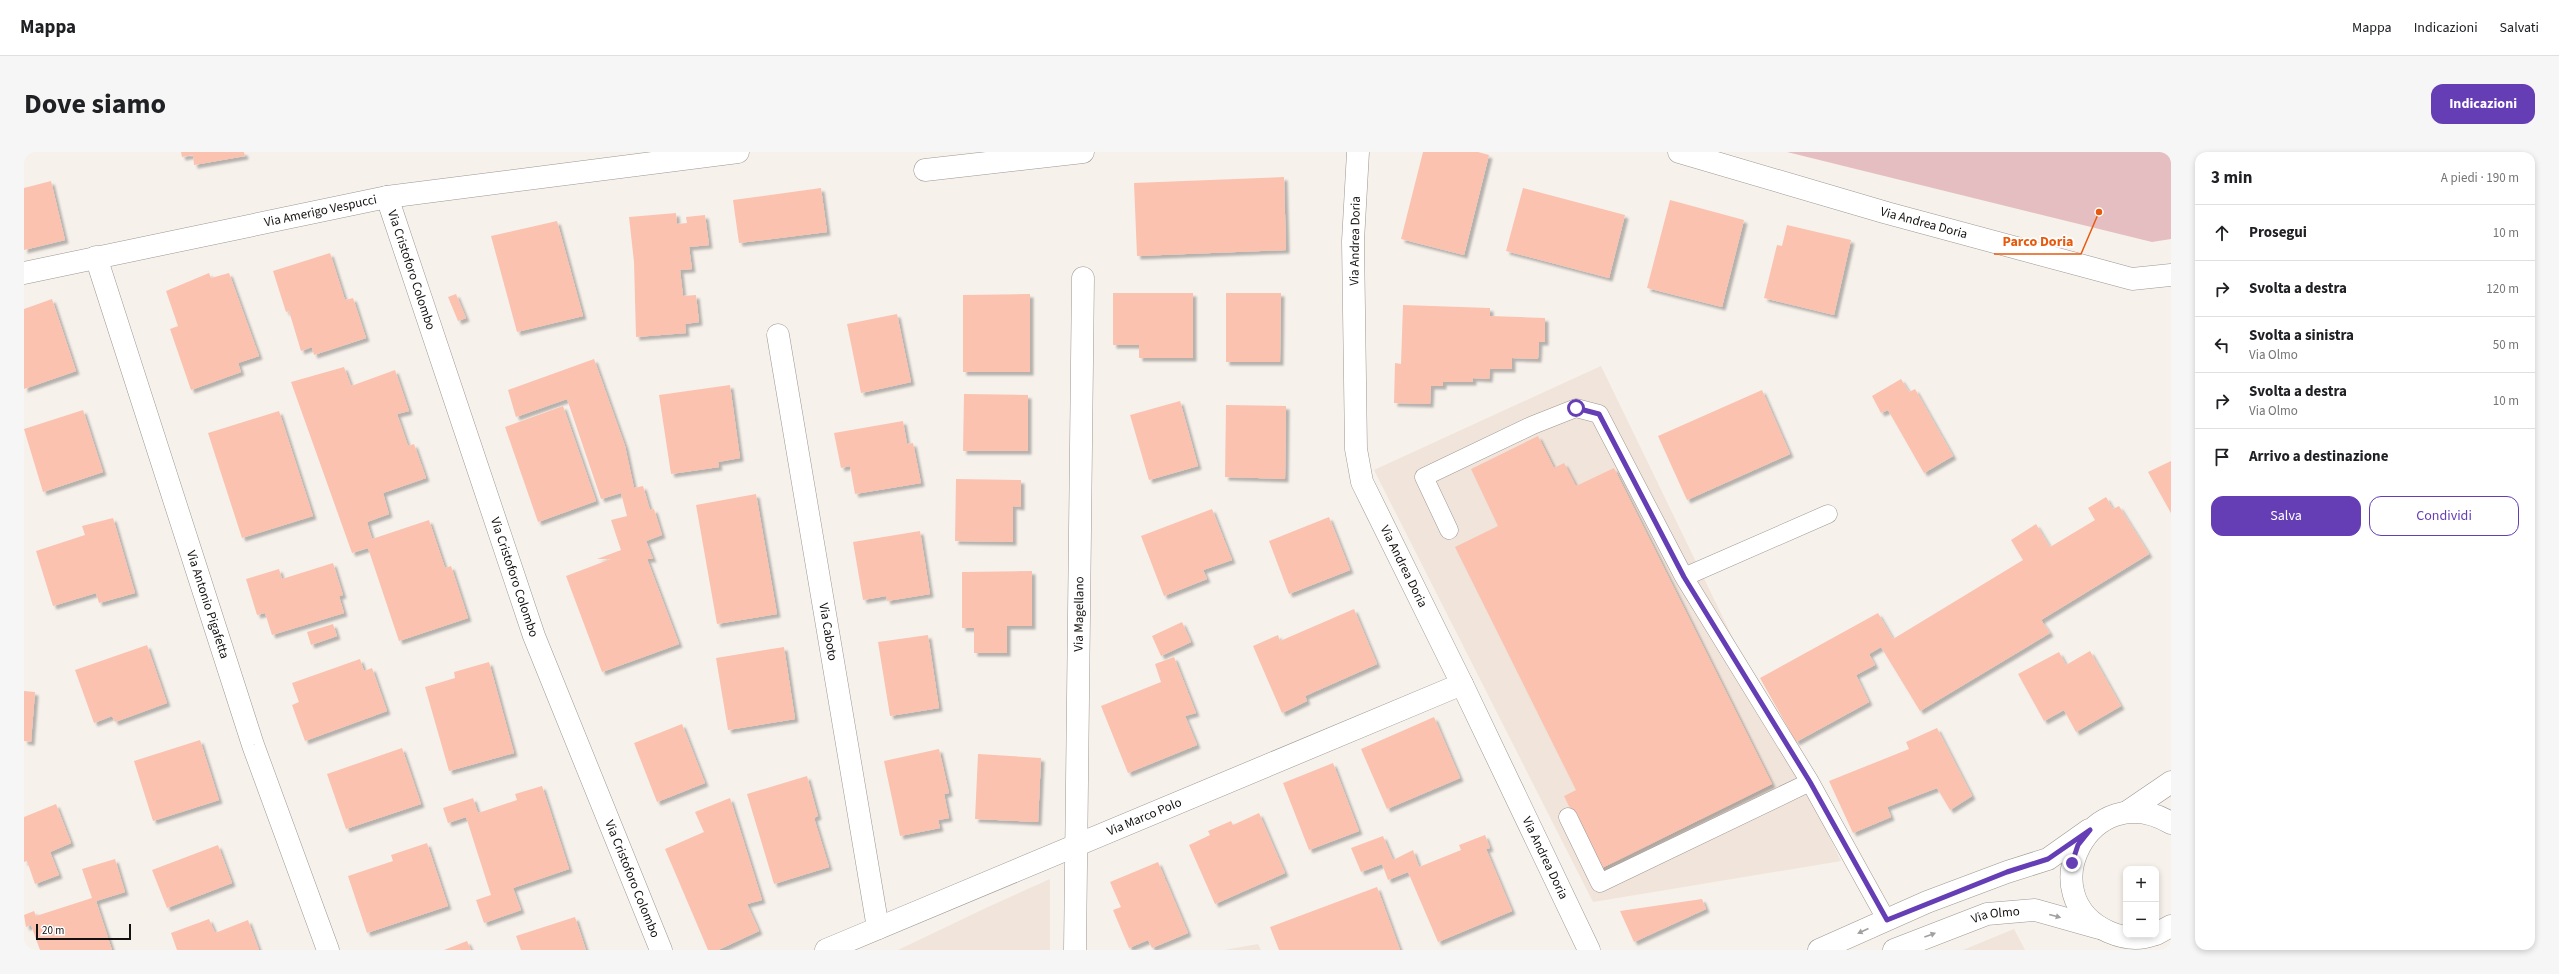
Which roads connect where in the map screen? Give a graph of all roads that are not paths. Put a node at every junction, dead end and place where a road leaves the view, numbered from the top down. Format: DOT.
graph roads {
  1 [pos="738,152"];
  2 [pos="1084,152"];
  3 [pos="1358,152"];
  4 [pos="1679,152"];
  5 [pos="925,170"];
  6 [pos="387,197"];
  7 [pos="96,257"];
  8 [pos="24,273"];
  9 [pos="2171,275"];
  10 [pos="1083,278"];
  11 [pos="778,335"];
  12 [pos="1828,514"];
  13 [pos="1449,530"];
  14 [pos="1684,577"];
  15 [pos="1462,684"];
  16 [pos="1810,782"];
  17 [pos="2171,782"];
  18 [pos="2127,812"];
  19 [pos="1568,816"];
  20 [pos="2171,823"];
  21 [pos="2090,830"];
  22 [pos="1076,845"];
  23 [pos="1887,920"];
  24 [pos="2171,926"];
  25 [pos="878,928"];
  26 [pos="2101,928"];
  27 [pos="2159,932"];
  28 [pos="2123,936"];
  29 [pos="328,950"];
  30 [pos="661,950"];
  31 [pos="826,950"];
  32 [pos="1075,950"];
  33 [pos="1589,950"];
  34 [pos="1819,950"];
  35 [pos="1894,950"];
  1 -- 6 [label="street, Via Amerigo Vespucci"];
  2 -- 5 [label="street"];
  3 -- 15 [label="street, Via Andrea Doria"];
  4 -- 9 [label="street, Via Andrea Doria"];
  6 -- 7 [label="street, Via Amerigo Vespucci"];
  6 -- 30 [label="street, Via Cristoforo Colombo"];
  7 -- 8 [label="street, Via Amerigo Vespucci"];
  7 -- 29 [label="street, Via Antonio Pigafetta"];
  10 -- 22 [label="street, Via Magellano"];
  11 -- 25 [label="street, Via Caboto"];
  12 -- 14 [label="lane"];
  13 -- 14 [label="lane"];
  14 -- 16 [label="lane"];
  15 -- 22 [label="street, Via Marco Polo"];
  15 -- 33 [label="street, Via Andrea Doria"];
  16 -- 19 [label="lane"];
  16 -- 23 [label="lane"];
  17 -- 18 [label="street, Via Olmo"];
  18 -- 20 [label="street, Via Olmo"];
  18 -- 21 [label="street, Via Olmo"];
  21 -- 23 [label="street, Via Olmo"];
  21 -- 26 [label="street, Via Olmo"];
  22 -- 25 [label="street, Via Marco Polo"];
  22 -- 32 [label="street, Via Magellano"];
  23 -- 34 [label="street, Via Olmo, one-way"];
  24 -- 27 [label="street, Via Olmo"];
  25 -- 31 [label="street, Via Marco Polo"];
  26 -- 28 [label="street, Via Olmo"];
  35 -- 26 [label="street, Via Olmo, one-way"];
}
